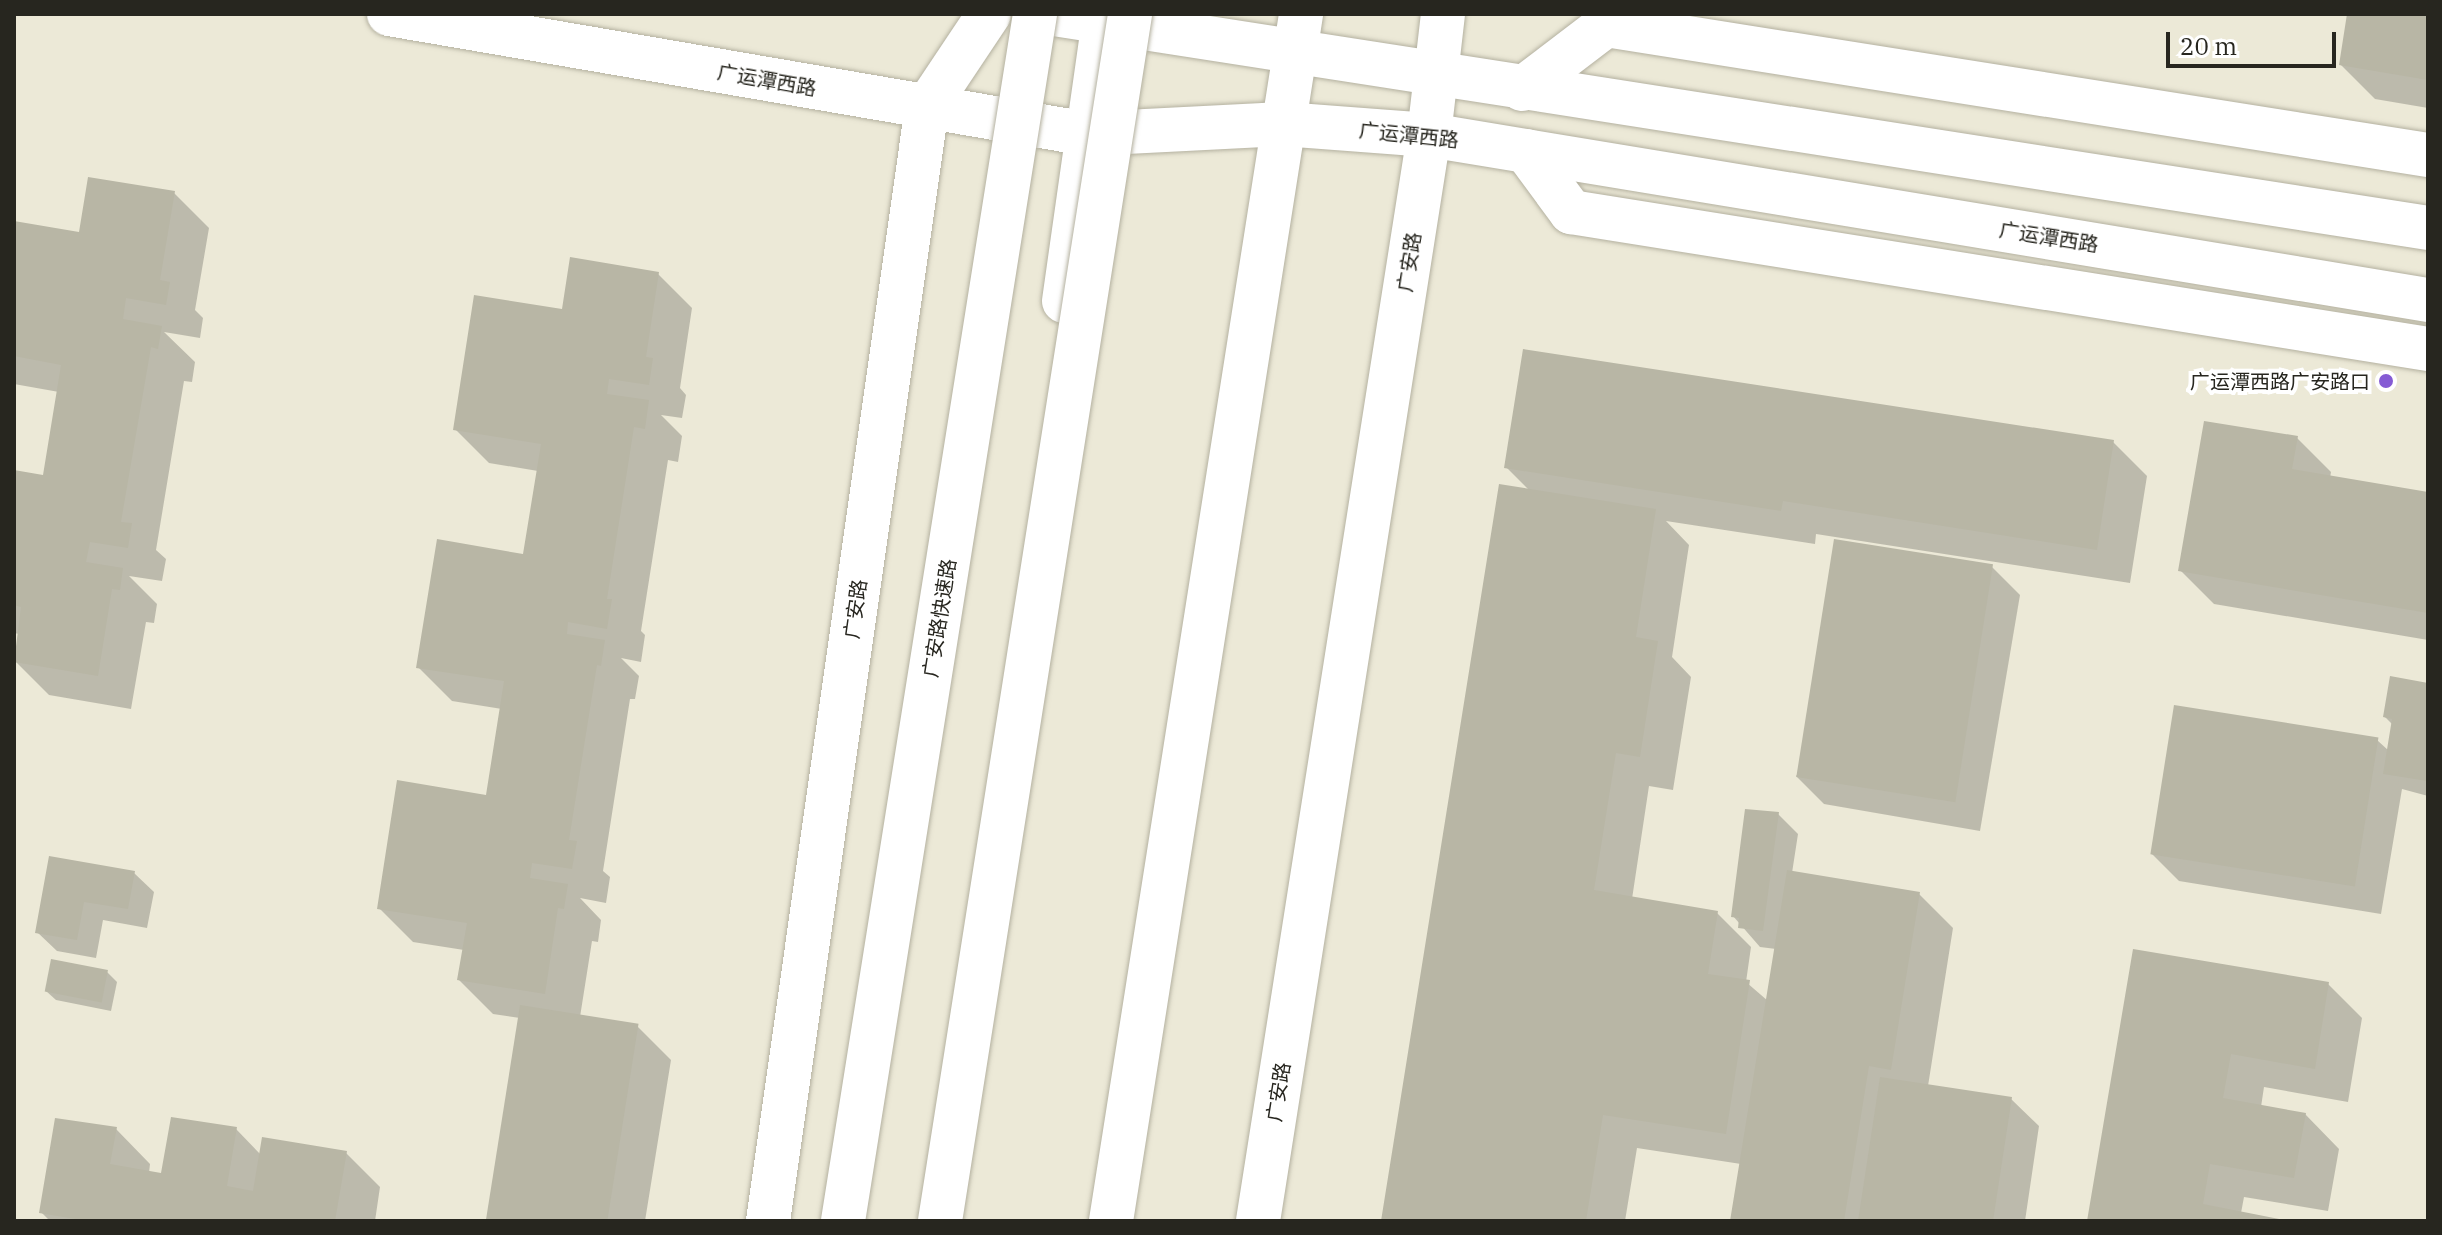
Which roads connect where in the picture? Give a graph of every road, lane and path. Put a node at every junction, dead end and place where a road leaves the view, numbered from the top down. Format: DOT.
graph roads {
  1 [pos="389,14"];
  2 [pos="989,14"];
  3 [pos="1035,14"];
  4 [pos="1054,14"];
  5 [pos="1443,14"];
  6 [pos="1113,17"];
  7 [pos="1299,31"];
  8 [pos="1435,75"];
  9 [pos="1522,89"];
  10 [pos="927,107"];
  11 [pos="1283,124"];
  12 [pos="1087,134"];
  13 [pos="1429,135"];
  14 [pos="1526,151"];
  15 [pos="2428,155"];
  16 [pos="2428,228"];
  17 [pos="2428,300"];
  18 [pos="2428,349"];
  19 [pos="768,1221"];
  20 [pos="843,1221"];
  21 [pos="933,1221"];
  22 [pos="940,1221"];
  23 [pos="1111,1221"];
  24 [pos="1258,1221"];
  1 -- 10 [label="main road, 广运潭西路"];
  2 -- 10 [label="main road, 广安路"];
  3 -- 20 [label="main road, 广安路快速路, bridge"];
  4 -- 6 [label="main road"];
  5 -- 8 [label="main road, 广安路"];
  6 -- 7 [label="main road"];
  6 -- 12 [label="main road"];
  6 -- 22 [label="main road, bridge"];
  7 -- 8 [label="main road"];
  7 -- 11 [label="main road"];
  8 -- 9 [label="main road"];
  8 -- 13 [label="main road, 广安路"];
  9 -- 15 [label="main road"];
  9 -- 16 [label="main road"];
  10 -- 12 [label="main road, 广运潭西路"];
  10 -- 19 [label="main road, 广安路"];
  11 -- 12 [label="main road, 广运潭西路"];
  11 -- 13 [label="main road, 广运潭西路"];
  11 -- 23 [label="main road"];
  12 -- 21 [label="main road"];
  13 -- 14 [label="main road, 广运潭西路"];
  13 -- 24 [label="main road, 广安路"];
  14 -- 17 [label="main road, 广运潭西路"];
  14 -- 18 [label="main road"];
}
